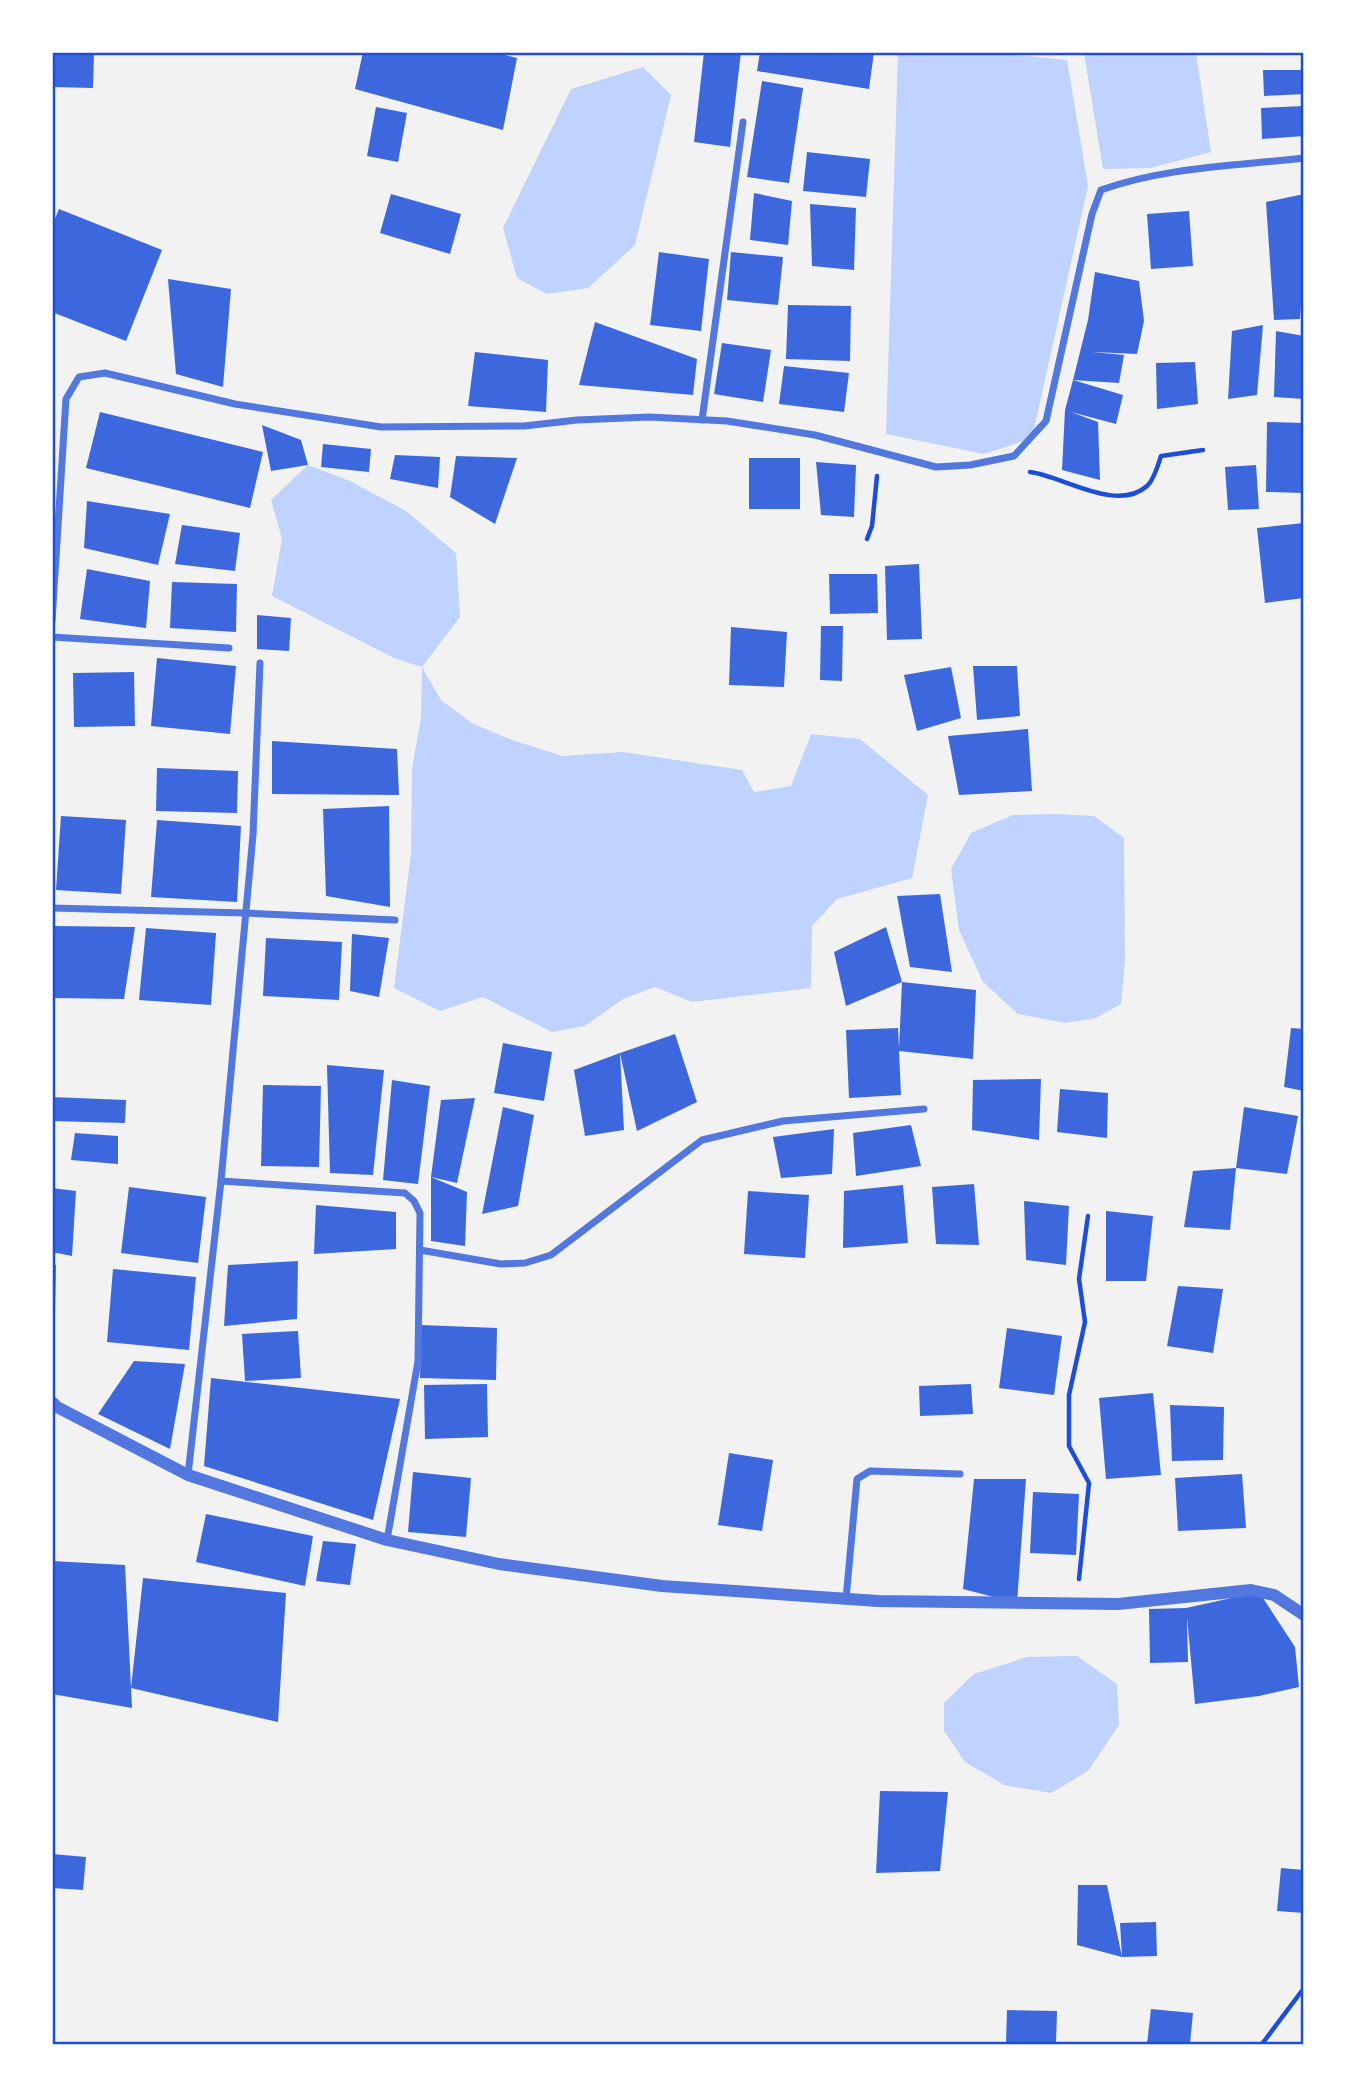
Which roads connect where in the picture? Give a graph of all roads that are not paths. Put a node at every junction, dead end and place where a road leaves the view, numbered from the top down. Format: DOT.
graph roads {
  1 [pos="743,122"];
  2 [pos="1304,158"];
  3 [pos="702,420"];
  4 [pos="52,621"];
  5 [pos="52,637"];
  6 [pos="229,648"];
  7 [pos="260,663"];
  8 [pos="52,908"];
  9 [pos="245,913"];
  10 [pos="395,920"];
  11 [pos="924,1109"];
  12 [pos="221,1181"];
  13 [pos="420,1250"];
  14 [pos="52,1402"];
  15 [pos="960,1474"];
  16 [pos="188,1475"];
  17 [pos="387,1540"];
  18 [pos="846,1599"];
  19 [pos="1304,1615"];
  1 -- 3 [label="street"];
  2 -- 3 [label="street"];
  3 -- 4 [label="street"];
  5 -- 6 [label="street"];
  7 -- 9 [label="street"];
  8 -- 9 [label="street"];
  9 -- 10 [label="street"];
  9 -- 12 [label="street"];
  11 -- 13 [label="street"];
  12 -- 13 [label="street"];
  12 -- 16 [label="street"];
  13 -- 17 [label="street"];
  14 -- 16 [label="street"];
  15 -- 18 [label="street"];
  16 -- 17 [label="street"];
  17 -- 18 [label="street"];
  18 -- 19 [label="street"];
}
